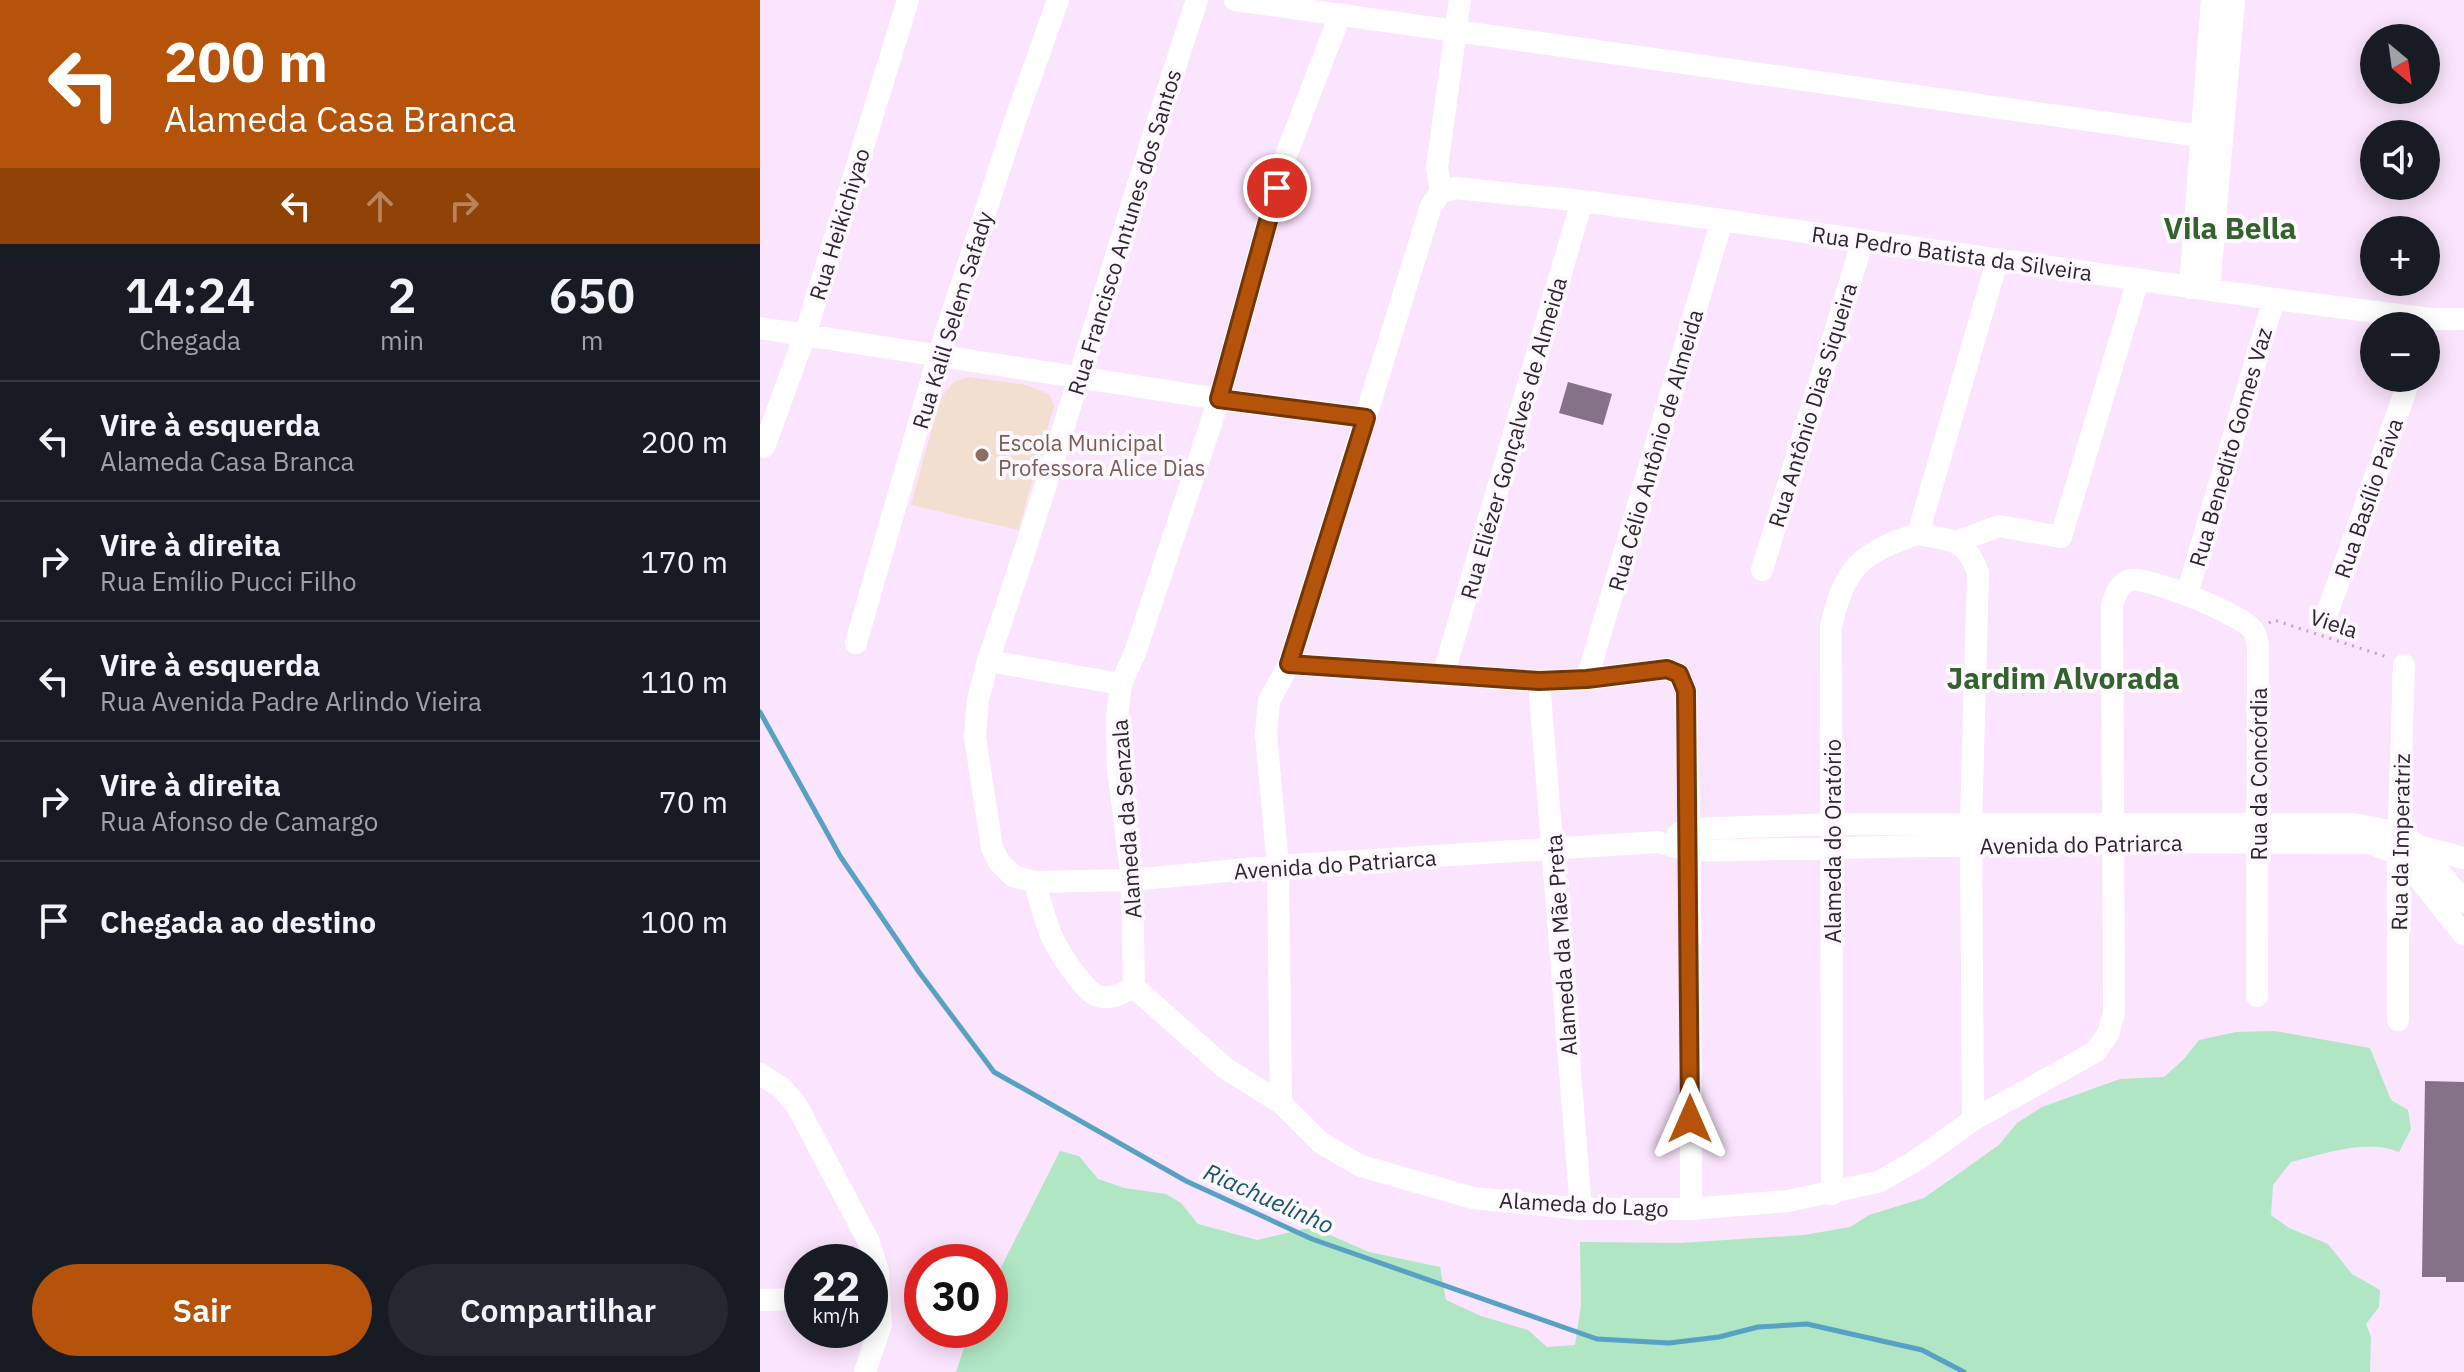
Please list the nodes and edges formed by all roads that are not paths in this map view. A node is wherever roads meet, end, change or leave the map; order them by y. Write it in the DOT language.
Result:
graph roads {
  1 [pos="908,0"];
  2 [pos="1058,0"];
  3 [pos="1197,0"];
  4 [pos="1235,0"];
  5 [pos="1460,0"];
  6 [pos="2218,1"];
  7 [pos="1340,15"];
  8 [pos="1456,32"];
  9 [pos="2212,138"];
  10 [pos="1441,192"];
  11 [pos="1582,201"];
  12 [pos="1722,220"];
  13 [pos="1863,240"];
  14 [pos="1997,261"];
  15 [pos="2138,280"];
  16 [pos="2199,289"];
  17 [pos="2274,299"];
  18 [pos="2360,314"];
  19 [pos="2464,319"];
  20 [pos="2440,324"];
  21 [pos="760,328"];
  22 [pos="805,335"];
  23 [pos="939,354"];
  24 [pos="1080,376"];
  25 [pos="2405,392"];
  26 [pos="1219,399"];
  27 [pos="1366,418"];
  28 [pos="764,447"];
  29 [pos="1918,534"];
  30 [pos="1956,542"];
  31 [pos="1762,570"];
  32 [pos="2187,594"];
  33 [pos="2326,617"];
  34 [pos="856,643"];
  35 [pos="988,661"];
  36 [pos="1289,664"];
  37 [pos="2404,665"];
  38 [pos="1443,676"];
  39 [pos="1587,679"];
  40 [pos="1539,681"];
  41 [pos="1121,684"];
  42 [pos="2114,833"];
  43 [pos="2258,833"];
  44 [pos="1971,834"];
  45 [pos="1832,835"];
  46 [pos="1690,840"];
  47 [pos="1554,848"];
  48 [pos="2405,848"];
  49 [pos="2464,858"];
  50 [pos="1278,866"];
  51 [pos="1013,876"];
  52 [pos="1132,880"];
  53 [pos="1035,882"];
  54 [pos="2464,902"];
  55 [pos="2464,935"];
  56 [pos="1134,987"];
  57 [pos="2257,996"];
  58 [pos="2398,1020"];
  59 [pos="760,1074"];
  60 [pos="1281,1103"];
  61 [pos="1973,1120"];
  62 [pos="1832,1194"];
  63 [pos="1581,1209"];
  64 [pos="1691,1209"];
  65 [pos="869,1244"];
  66 [pos="784,1299"];
  67 [pos="760,1300"];
  68 [pos="873,1348"];
  69 [pos="865,1372"];
  1 -- 22 [label="street, Rua Heikichiyao"];
  2 -- 23 [label="street, Rua Kalil Selem Safady"];
  3 -- 24 [label="street, Rua Francisco Antunes dos Santos"];
  4 -- 7 [label="street"];
  5 -- 8 [label="street"];
  6 -- 9 [label="street"];
  7 -- 8 [label="street"];
  7 -- 26 [label="street, Alameda da Senzala"];
  8 -- 9 [label="street"];
  8 -- 10 [label="street"];
  9 -- 16 [label="street"];
  10 -- 11 [label="street, Rua Pedro Batista da Silveira"];
  10 -- 27 [label="street"];
  11 -- 12 [label="street, Rua Pedro Batista da Silveira"];
  11 -- 38 [label="street, Rua Eliézer Gonçalves de Almeida"];
  12 -- 13 [label="street, Rua Pedro Batista da Silveira"];
  12 -- 39 [label="street, Rua Célio Antônio de Almeida"];
  13 -- 14 [label="street, Rua Pedro Batista da Silveira"];
  13 -- 31 [label="street, Rua Antônio Dias Siqueira"];
  14 -- 15 [label="street, Rua Pedro Batista da Silveira"];
  14 -- 29 [label="street"];
  15 -- 16 [label="street, Rua Pedro Batista da Silveira"];
  15 -- 30 [label="street"];
  16 -- 17 [label="street, Rua Pedro Batista da Silveira"];
  17 -- 18 [label="street, Rua Pedro Batista da Silveira"];
  17 -- 32 [label="street, Rua Benedito Gomes Vaz"];
  19 -- 20 [label="street, Rua Pedro Batista da Silveira"];
  21 -- 22 [label="street"];
  22 -- 23 [label="street"];
  22 -- 28 [label="street, Rua Heikichiyao"];
  23 -- 24 [label="street"];
  23 -- 34 [label="street, Rua Kalil Selem Safady"];
  24 -- 26 [label="street"];
  24 -- 35 [label="street, Rua Francisco Antunes dos Santos"];
  25 -- 33 [label="street, Rua Basílio Paiva"];
  26 -- 27 [label="street"];
  26 -- 41 [label="street, Alameda da Senzala"];
  27 -- 36 [label="street"];
  29 -- 30 [label="street"];
  29 -- 45 [label="street, Alameda do Oratório"];
  30 -- 44 [label="street"];
  32 -- 42 [label="street"];
  32 -- 43 [label="street, Rua da Concórdia"];
  35 -- 41 [label="street"];
  35 -- 51 [label="street, Rua Francisco Antunes dos Santos"];
  36 -- 38 [label="street"];
  36 -- 50 [label="street"];
  37 -- 48 [label="street, Rua da Imperatriz"];
  38 -- 40 [label="street"];
  39 -- 40 [label="street"];
  39 -- 46 [label="street"];
  40 -- 47 [label="street, Alameda da Mãe Preta"];
  41 -- 52 [label="street, Alameda da Senzala"];
  42 -- 43 [label="street, Avenida do Patriarca"];
  42 -- 44 [label="street, Avenida do Patriarca"];
  42 -- 61 [label="street, Alameda do Lago"];
  43 -- 48 [label="street, Avenida do Patriarca"];
  43 -- 57 [label="street, Rua da Concórdia"];
  44 -- 45 [label="street, Avenida do Patriarca"];
  44 -- 61 [label="street"];
  45 -- 46 [label="street, Avenida do Patriarca"];
  45 -- 62 [label="street, Alameda do Oratório"];
  46 -- 47 [label="street, Avenida do Patriarca"];
  46 -- 64 [label="street"];
  47 -- 50 [label="street, Avenida do Patriarca"];
  47 -- 63 [label="street, Alameda da Mãe Preta"];
  48 -- 49 [label="street, Avenida do Patriarca"];
  48 -- 54 [label="street"];
  48 -- 55 [label="street"];
  48 -- 58 [label="street, Rua da Imperatriz"];
  50 -- 52 [label="street, Avenida do Patriarca"];
  50 -- 60 [label="street"];
  51 -- 53 [label="street, Avenida do Patriarca"];
  52 -- 53 [label="street, Avenida do Patriarca"];
  52 -- 56 [label="street, Alameda da Senzala"];
  53 -- 56 [label="street"];
  56 -- 60 [label="street, Alameda do Lago"];
  59 -- 65 [label="street"];
  60 -- 63 [label="street, Alameda do Lago"];
  61 -- 62 [label="street, Alameda do Lago"];
  62 -- 64 [label="street, Alameda do Lago"];
  63 -- 64 [label="street, Alameda do Lago"];
  66 -- 67 [label="street"];
  68 -- 69 [label="street"];
}
